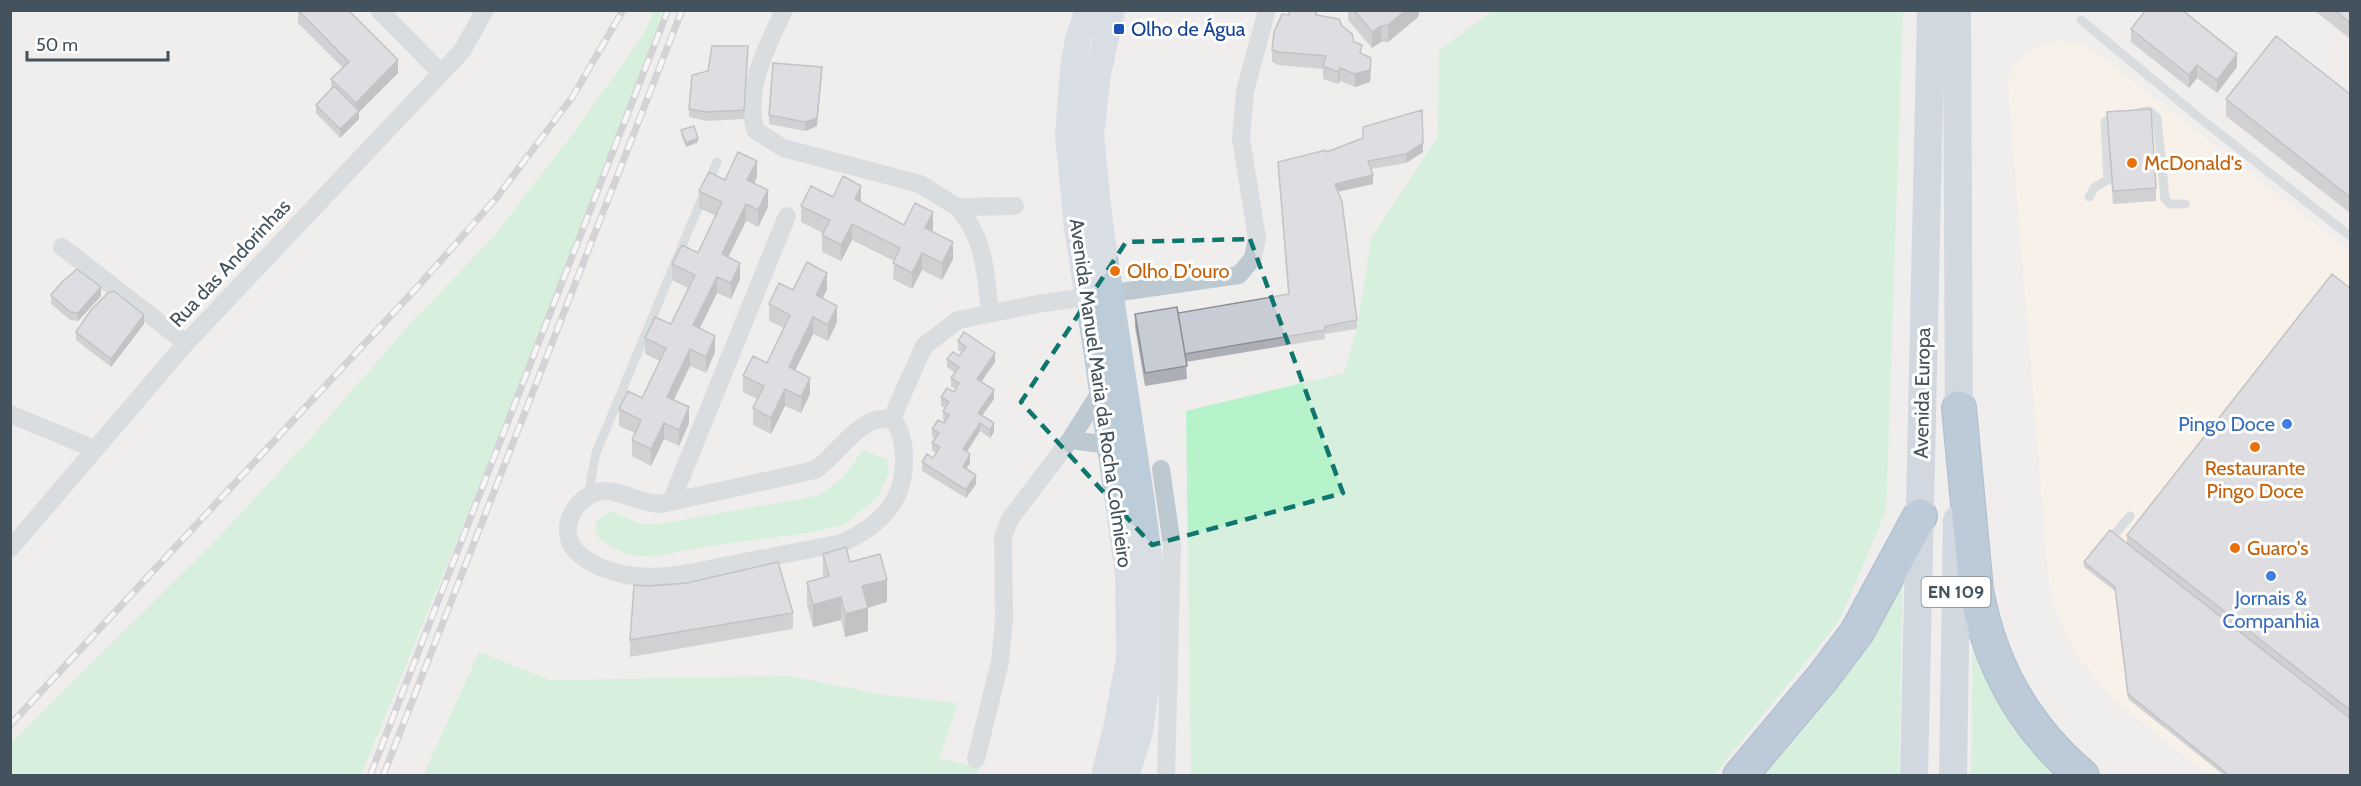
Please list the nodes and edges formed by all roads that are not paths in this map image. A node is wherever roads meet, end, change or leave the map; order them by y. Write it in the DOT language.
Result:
graph roads {
  1 [pos="379,10"];
  2 [pos="485,10"];
  3 [pos="784,10"];
  4 [pos="1088,10"];
  5 [pos="1112,10"];
  6 [pos="1267,10"];
  7 [pos="1931,10"];
  8 [pos="1957,10"];
  9 [pos="2080,20"];
  10 [pos="440,72"];
  11 [pos="717,162"];
  12 [pos="2089,197"];
  13 [pos="2185,204"];
  14 [pos="1015,206"];
  15 [pos="957,207"];
  16 [pos="787,216"];
  17 [pos="2350,236"];
  18 [pos="62,247"];
  19 [pos="1109,294"];
  20 [pos="990,313"];
  21 [pos="186,343"];
  22 [pos="1101,391"];
  23 [pos="1959,408"];
  24 [pos="10,414"];
  25 [pos="892,418"];
  26 [pos="1070,440"];
  27 [pos="1110,445"];
  28 [pos="94,449"];
  29 [pos="1161,469"];
  30 [pos="588,495"];
  31 [pos="671,502"];
  32 [pos="1920,516"];
  33 [pos="2130,516"];
  34 [pos="10,549"];
  35 [pos="2100,551"];
  36 [pos="976,759"];
  37 [pos="1104,776"];
  38 [pos="1126,776"];
  39 [pos="1166,776"];
  40 [pos="1740,776"];
  41 [pos="1914,776"];
  42 [pos="1953,776"];
  43 [pos="2082,776"];
  1 -- 10 [label="street"];
  2 -- 10 [label="street, Rua das Andorinhas"];
  3 -- 15 [label="street"];
  4 -- 19 [label="main road, Avenida Manuel Maria da Rocha Colmieiro"];
  5 -- 19 [label="main road, Avenida Manuel Maria da Rocha Colmieiro"];
  6 -- 19 [label="street"];
  7 -- 32 [label="main road, Avenida Europa / EN 109"];
  8 -- 23 [label="main road, Avenida Europa / EN 109"];
  9 -- 17 [label="lane"];
  10 -- 21 [label="street, Rua das Andorinhas"];
  11 -- 30 [label="lane"];
  12 -- 13 [label="lane"];
  14 -- 15 [label="street"];
  15 -- 20 [label="street"];
  16 -- 31 [label="street"];
  18 -- 21 [label="street"];
  19 -- 20 [label="street"];
  19 -- 22 [label="main road, Avenida Manuel Maria da Rocha Colmieiro"];
  19 -- 38 [label="main road, Avenida Manuel Maria da Rocha Colmieiro"];
  20 -- 25 [label="street"];
  21 -- 28 [label="street, Rua das Andorinhas"];
  22 -- 26 [label="street"];
  22 -- 27 [label="main road, Avenida Manuel Maria da Rocha Colmieiro"];
  23 -- 42 [label="main road, Avenida Europa / EN 109"];
  23 -- 43 [label="highway"];
  24 -- 28 [label="street"];
  25 -- 30 [label="street"];
  25 -- 31 [label="street"];
  26 -- 27 [label="street"];
  26 -- 36 [label="street"];
  27 -- 37 [label="main road, Avenida Manuel Maria da Rocha Colmieiro"];
  28 -- 34 [label="street, Rua das Andorinhas"];
  29 -- 39 [label="street"];
  30 -- 31 [label="street"];
  32 -- 40 [label="highway"];
  32 -- 41 [label="main road, Avenida Europa / EN 109"];
  33 -- 35 [label="lane"];
}
